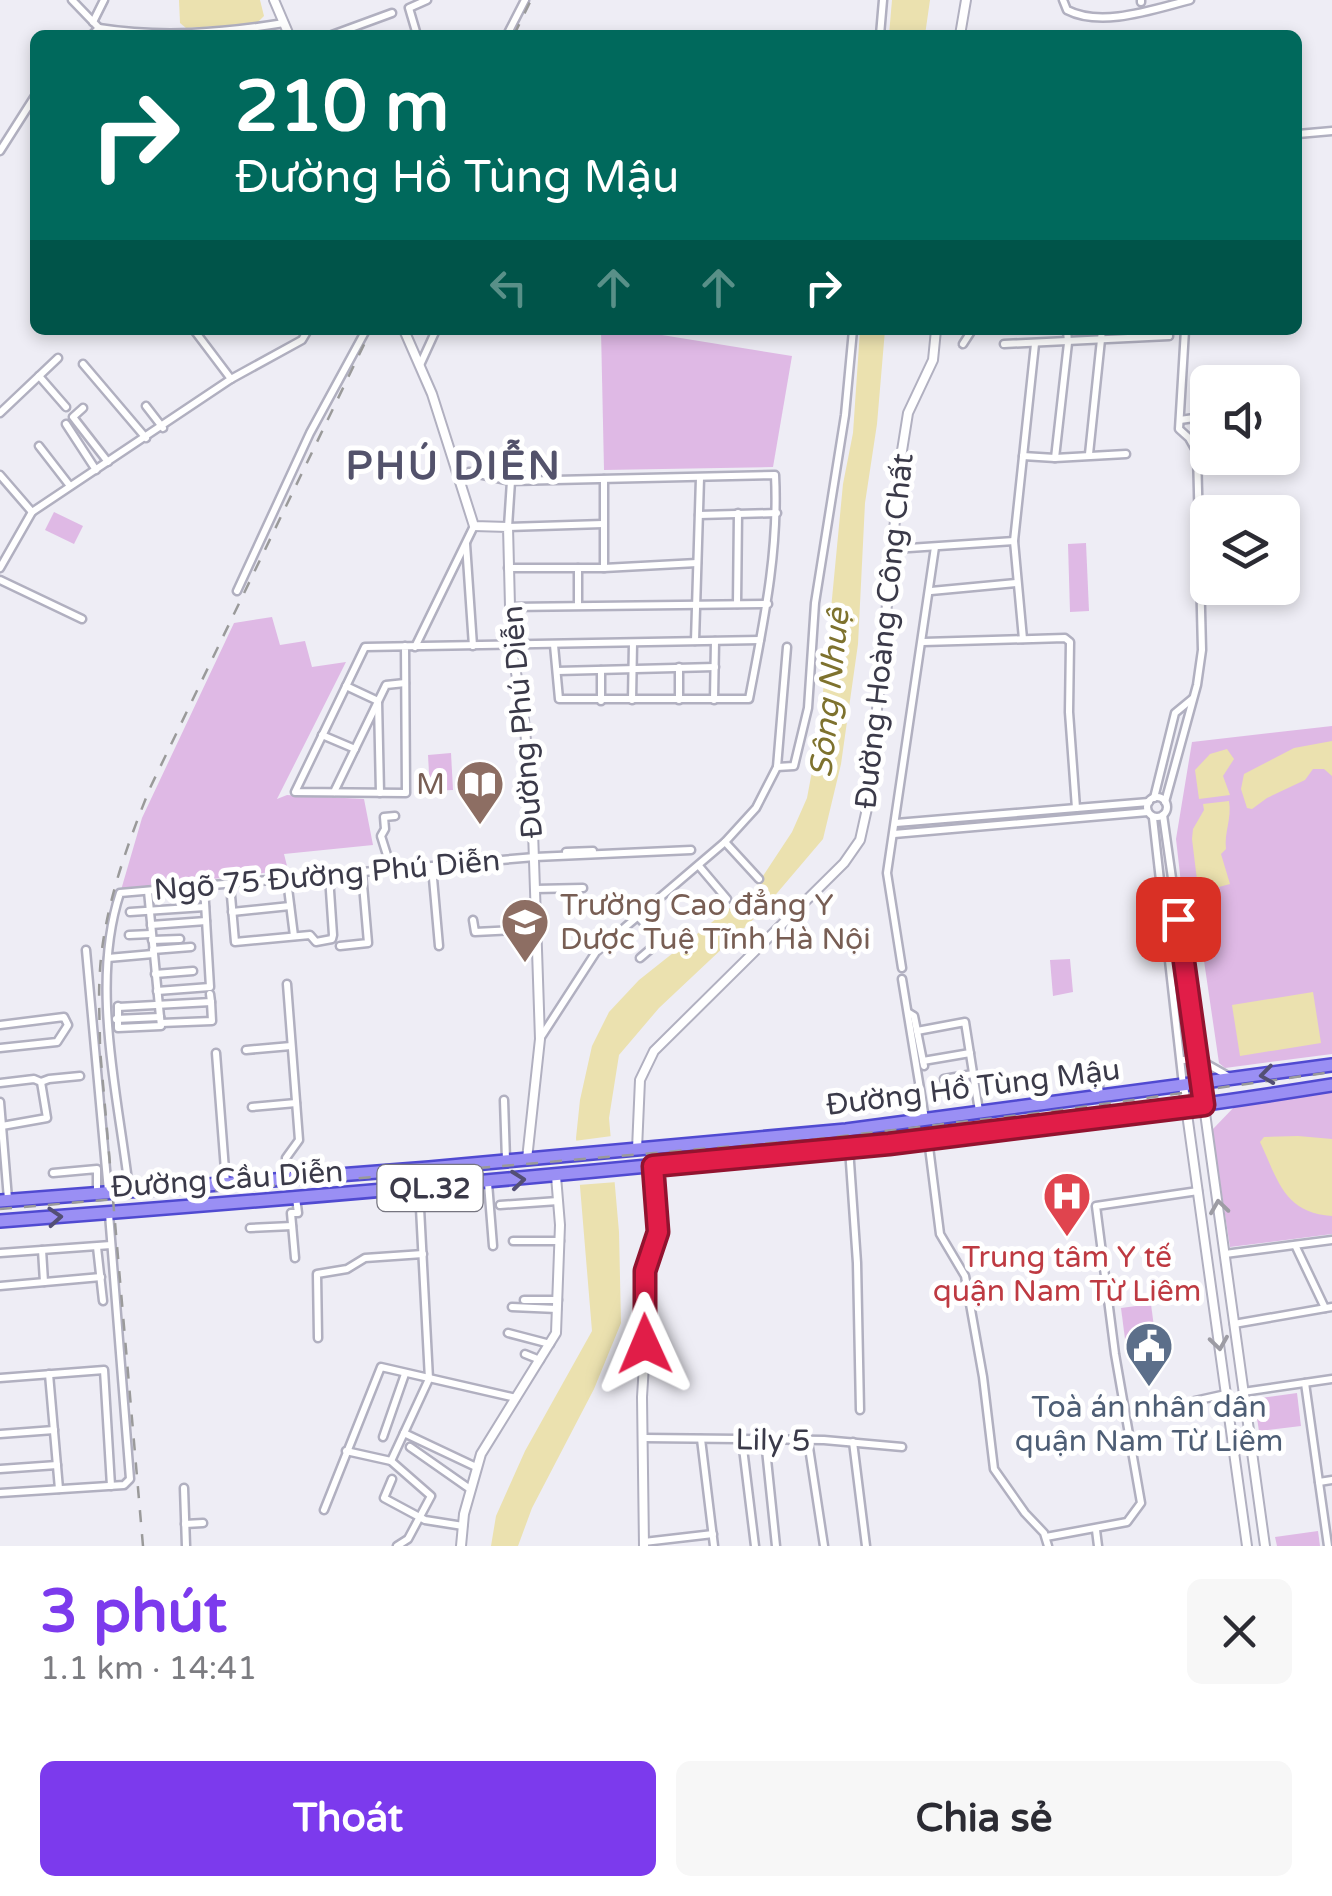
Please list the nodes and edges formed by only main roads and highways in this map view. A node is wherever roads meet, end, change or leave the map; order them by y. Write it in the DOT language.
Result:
graph roads {
  1 [pos="1332,1065"];
  2 [pos="1332,1085"];
  3 [pos="981,1113"];
  4 [pos="925,1120"];
  5 [pos="818,1132"];
  6 [pos="985,1132"];
  7 [pos="928,1140"];
  8 [pos="820,1151"];
  9 [pos="575,1155"];
  10 [pos="578,1174"];
  11 [pos="284,1178"];
  12 [pos="173,1187"];
  13 [pos="113,1192"];
  14 [pos="4,1200"];
  15 [pos="282,1200"];
  16 [pos="174,1208"];
  17 [pos="115,1212"];
  18 [pos="0,1221"];
  1 -- 3 [label="highway, Đường Hồ Tùng Mậu / QL.32, one-way"];
  2 -- 6 [label="highway, Đường Hồ Tùng Mậu / QL.32"];
  3 -- 4 [label="highway, Đường Hồ Tùng Mậu / QL.32"];
  3 -- 6 [label="highway"];
  4 -- 5 [label="highway, Đường Hồ Tùng Mậu / QL.32"];
  4 -- 7 [label="highway"];
  5 -- 8 [label="highway"];
  5 -- 9 [label="highway, Đường Hồ Tùng Mậu / QL.32"];
  6 -- 7 [label="highway, Đường Hồ Tùng Mậu / QL.32"];
  7 -- 8 [label="highway, Đường Hồ Tùng Mậu / QL.32"];
  8 -- 10 [label="highway, Đường Hồ Tùng Mậu / QL.32"];
  9 -- 11 [label="highway, Đường Cầu Diễn / QL.32"];
  15 -- 10 [label="highway, Đường Cầu Diễn / QL.32, one-way"];
  11 -- 12 [label="highway, Đường Cầu Diễn / QL.32"];
  11 -- 15 [label="highway"];
  12 -- 13 [label="highway, Đường Cầu Diễn / QL.32"];
  12 -- 16 [label="highway"];
  13 -- 14 [label="highway, Đường Cầu Diễn / QL.32"];
  13 -- 17 [label="highway"];
  15 -- 16 [label="highway, Đường Cầu Diễn / QL.32"];
  16 -- 17 [label="highway, Đường Cầu Diễn / QL.32"];
  18 -- 17 [label="highway, Đường Cầu Diễn / QL.32, one-way"];
}
